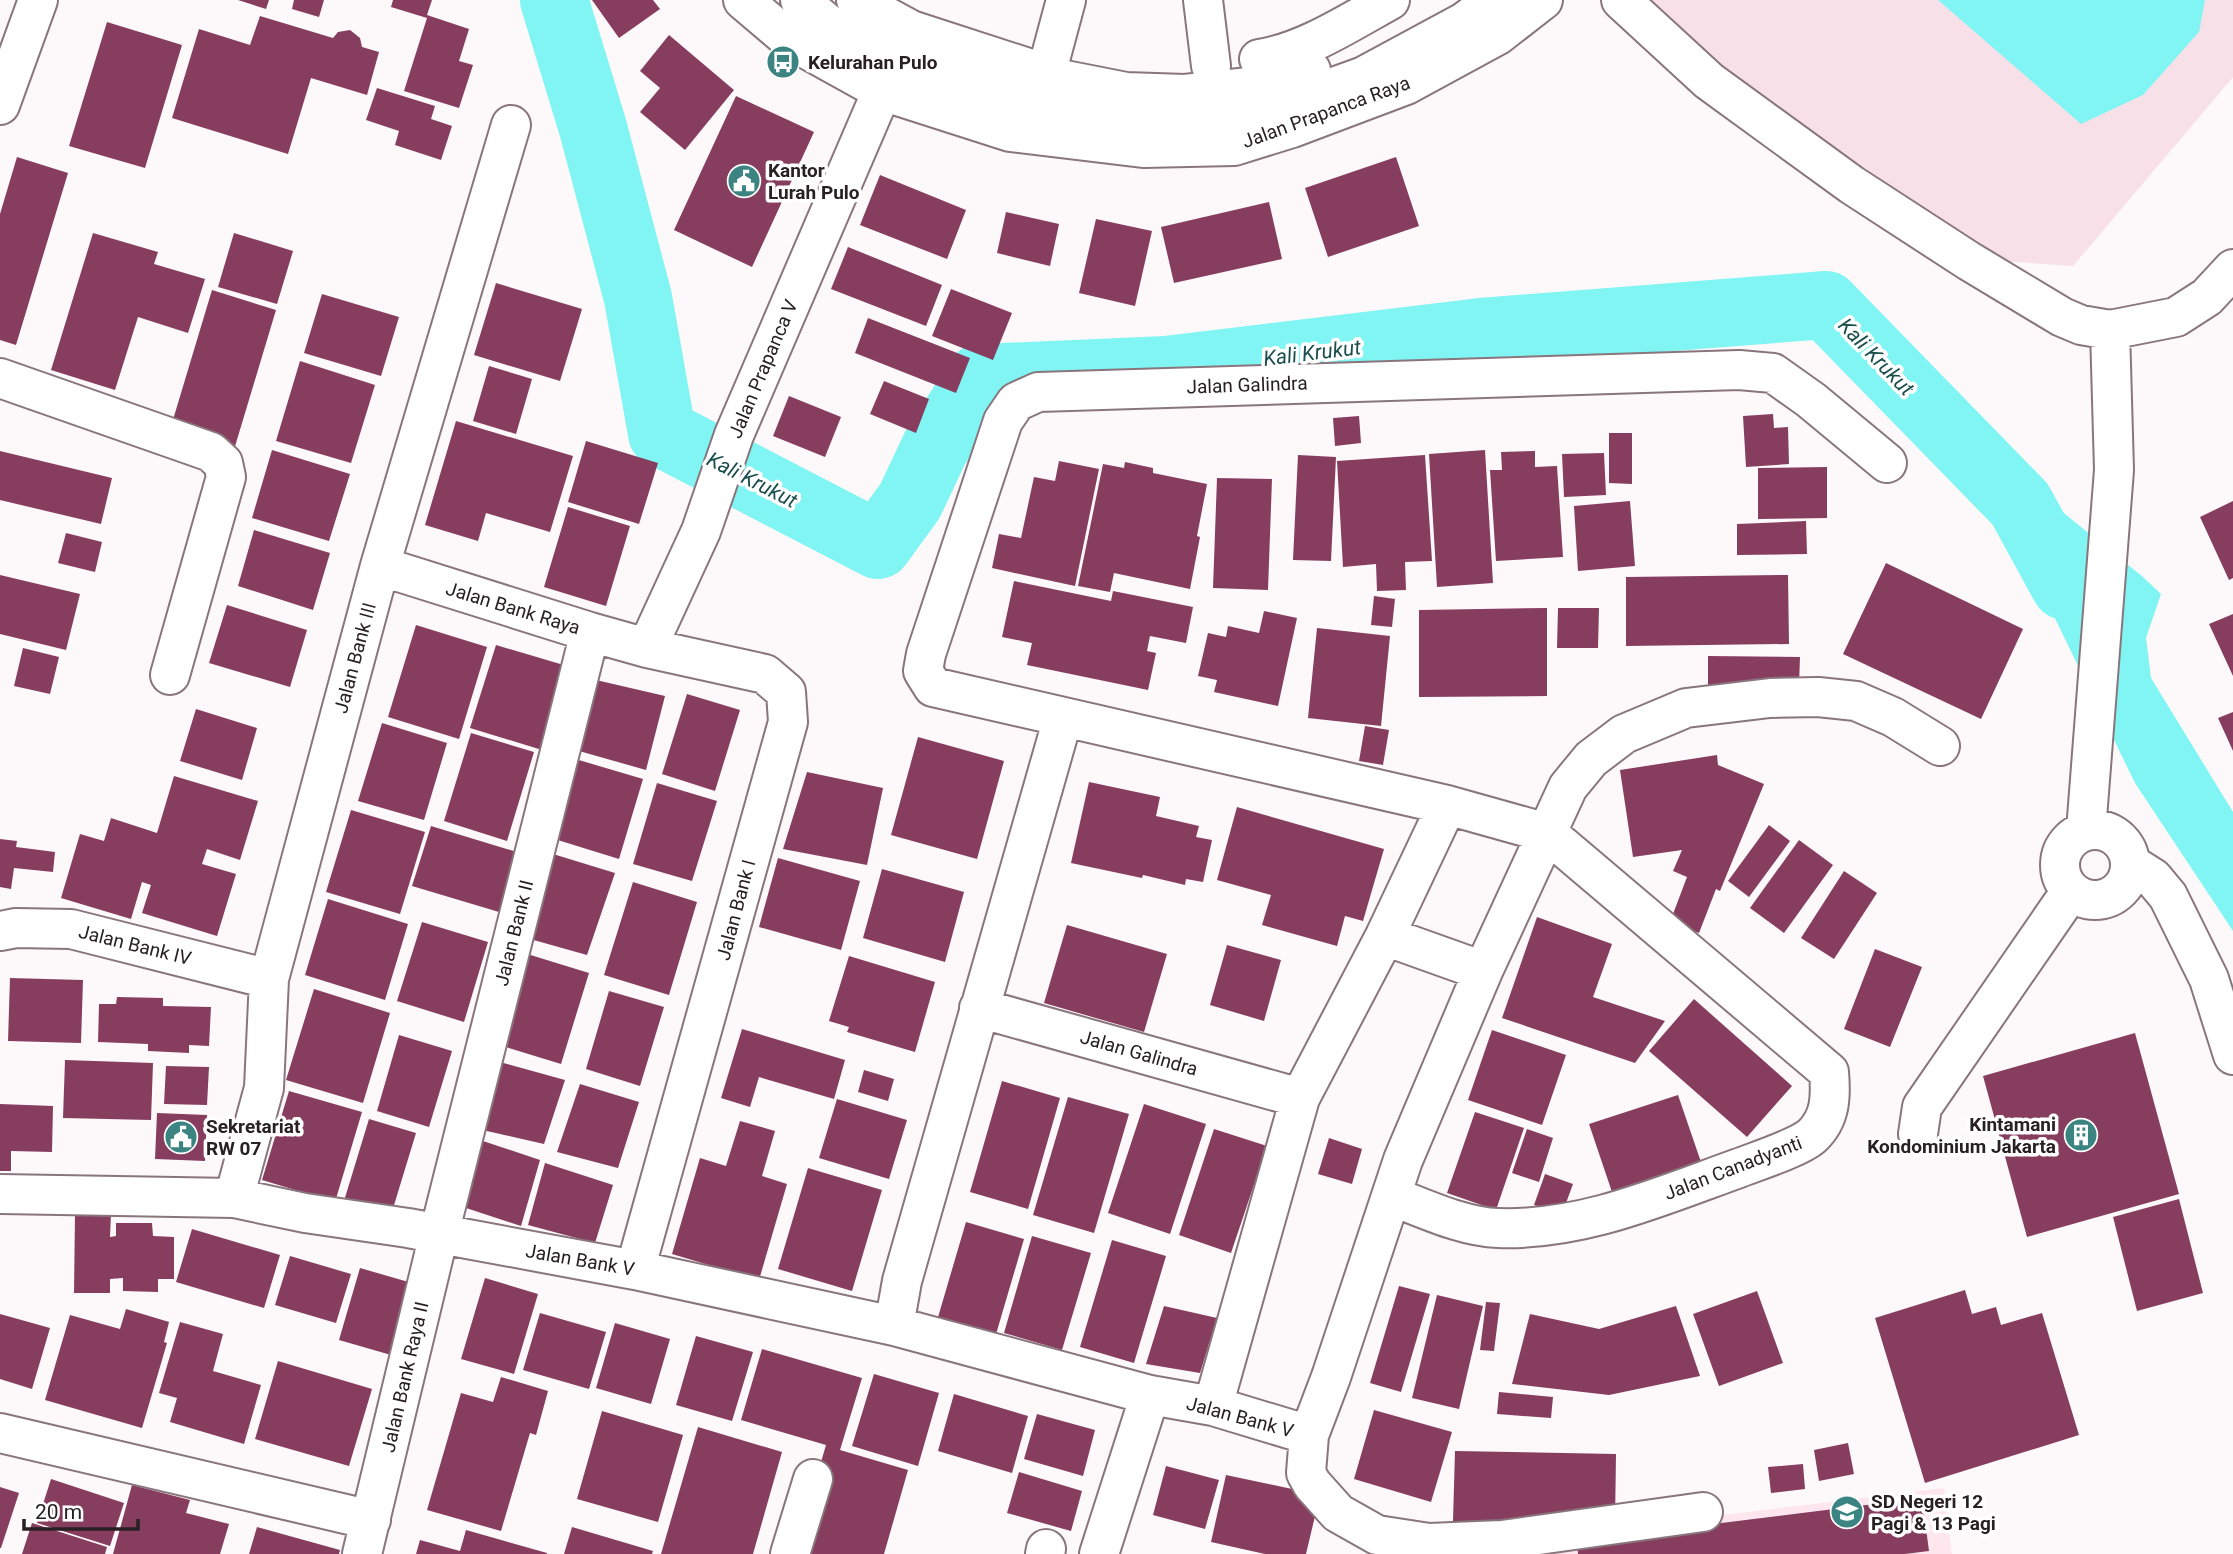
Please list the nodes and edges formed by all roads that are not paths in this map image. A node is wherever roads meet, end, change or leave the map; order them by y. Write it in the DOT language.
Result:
graph roads {
  1 [pos="37,0"];
  2 [pos="743,0"];
  3 [pos="800,0"];
  4 [pos="856,0"];
  5 [pos="894,0"];
  6 [pos="1066,0"];
  7 [pos="1203,0"];
  8 [pos="1390,0"];
  9 [pos="1445,0"];
  10 [pos="1494,0"];
  11 [pos="1543,0"];
  12 [pos="1621,0"];
  13 [pos="1051,56"];
  14 [pos="1211,66"];
  15 [pos="882,91"];
  16 [pos="0,105"];
  17 [pos="510,124"];
  18 [pos="2233,269"];
  19 [pos="2110,330"];
  20 [pos="0,378"];
  21 [pos="1887,463"];
  22 [pos="380,566"];
  23 [pos="590,632"];
  24 [pos="647,648"];
  25 [pos="170,675"];
  26 [pos="1063,719"];
  27 [pos="1940,746"];
  28 [pos="1447,805"];
  29 [pos="2087,812"];
  30 [pos="1547,833"];
  31 [pos="2131,863"];
  32 [pos="2071,891"];
  33 [pos="0,931"];
  34 [pos="1385,936"];
  35 [pos="1483,971"];
  36 [pos="269,979"];
  37 [pos="979,1008"];
  38 [pos="2233,1055"];
  39 [pos="1300,1097"];
  40 [pos="1918,1135"];
  41 [pos="0,1194"];
  42 [pos="1391,1196"];
  43 [pos="233,1198"];
  44 [pos="439,1234"];
  45 [pos="635,1270"];
  46 [pos="894,1326"];
  47 [pos="1161,1397"];
  48 [pos="1213,1406"];
  49 [pos="0,1433"];
  50 [pos="1309,1435"];
  51 [pos="813,1479"];
  52 [pos="1703,1512"];
  53 [pos="366,1537"];
  54 [pos="790,1554"];
  55 [pos="1099,1554"];
  1 -- 16 [label="street"];
  2 -- 15 [label="street, Jalan Prapanca Raya"];
  3 -- 10 [label="street"];
  4 -- 9 [label="street"];
  5 -- 13 [label="street"];
  6 -- 13 [label="street"];
  7 -- 14 [label="street"];
  8 -- 14 [label="street"];
  11 -- 15 [label="street, Jalan Prapanca Raya"];
  12 -- 19 [label="street"];
  13 -- 14 [label="street"];
  15 -- 24 [label="street, Jalan Prapanca V"];
  17 -- 22 [label="street, Jalan Bank III"];
  18 -- 19 [label="street"];
  19 -- 29 [label="street"];
  20 -- 25 [label="street"];
  21 -- 26 [label="street, Jalan Galindra"];
  22 -- 23 [label="street, Jalan Bank Raya"];
  22 -- 36 [label="street, Jalan Bank III"];
  23 -- 24 [label="street, Jalan Bank Raya"];
  23 -- 44 [label="street, Jalan Bank II"];
  24 -- 45 [label="street, Jalan Bank I"];
  26 -- 28 [label="street, Jalan Galindra"];
  26 -- 37 [label="street"];
  27 -- 30 [label="street"];
  28 -- 30 [label="street, Jalan Canadyanti"];
  28 -- 34 [label="street"];
  29 -- 31 [label="street"];
  29 -- 32 [label="street"];
  30 -- 35 [label="street"];
  30 -- 42 [label="street, Jalan Canadyanti"];
  31 -- 32 [label="street"];
  31 -- 38 [label="street"];
  32 -- 40 [label="street"];
  33 -- 36 [label="street, Jalan Bank IV"];
  34 -- 35 [label="street"];
  34 -- 39 [label="street"];
  35 -- 42 [label="street"];
  36 -- 43 [label="street, Jalan Bank III"];
  37 -- 39 [label="street, Jalan Galindra"];
  37 -- 46 [label="street"];
  39 -- 48 [label="street"];
  41 -- 43 [label="street, Jalan Bank V"];
  42 -- 50 [label="street"];
  43 -- 44 [label="street, Jalan Bank V"];
  44 -- 45 [label="street, Jalan Bank V"];
  44 -- 53 [label="street, Jalan Bank Raya II"];
  45 -- 46 [label="street, Jalan Bank V"];
  46 -- 47 [label="street, Jalan Bank V"];
  47 -- 48 [label="street, Jalan Bank V"];
  47 -- 55 [label="street"];
  48 -- 50 [label="street, Jalan Bank V"];
  49 -- 53 [label="street, Jalan Bank Raya II"];
  50 -- 52 [label="street"];
  51 -- 54 [label="street"];
}
